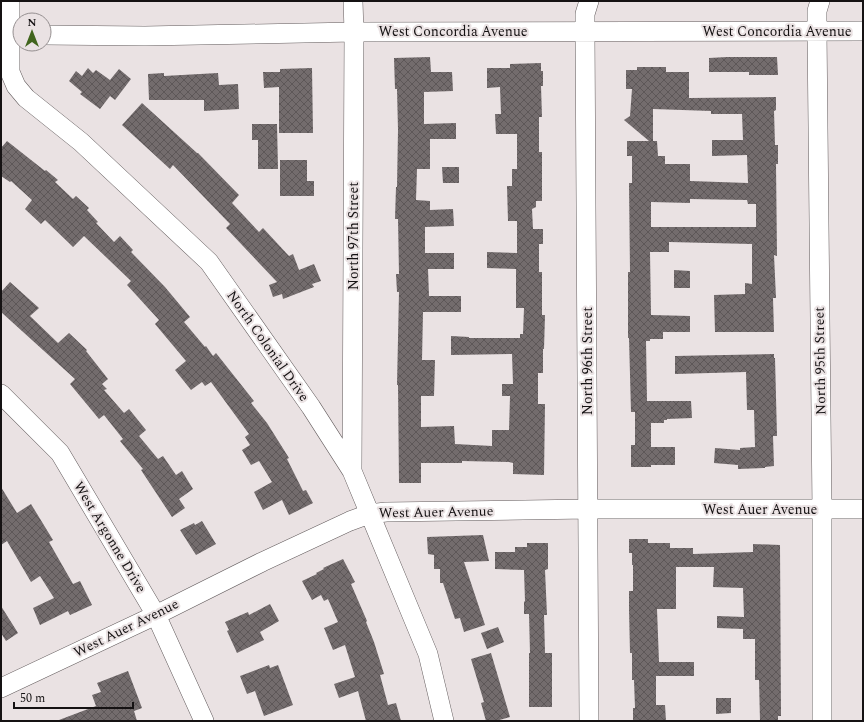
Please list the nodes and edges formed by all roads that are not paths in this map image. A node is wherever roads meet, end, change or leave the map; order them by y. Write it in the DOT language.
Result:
graph roads {
  1 [pos="10,1"];
  2 [pos="353,1"];
  3 [pos="589,1"];
  4 [pos="820,1"];
  5 [pos="863,30"];
  6 [pos="585,31"];
  7 [pos="816,31"];
  8 [pos="354,32"];
  9 [pos="10,34"];
  10 [pos="52,35"];
  11 [pos="1,394"];
  12 [pos="352,471"];
  13 [pos="588,509"];
  14 [pos="822,509"];
  15 [pos="863,509"];
  16 [pos="369,514"];
  17 [pos="156,615"];
  18 [pos="1,688"];
  19 [pos="204,720"];
  20 [pos="444,721"];
  21 [pos="589,721"];
  22 [pos="822,721"];
  1 -- 9 [label="street, North Colonial Drive"];
  2 -- 8 [label="street, North 97th Street"];
  3 -- 6 [label="street, North 96th Street"];
  4 -- 7 [label="street, North 95th Street"];
  5 -- 7 [label="street, West Concordia Avenue"];
  6 -- 7 [label="street, West Concordia Avenue"];
  6 -- 8 [label="street, West Concordia Avenue"];
  6 -- 13 [label="street, North 96th Street"];
  7 -- 14 [label="street, North 95th Street"];
  8 -- 10 [label="street, West Concordia Avenue"];
  8 -- 12 [label="street, North 97th Street"];
  9 -- 12 [label="street, North Colonial Drive"];
  11 -- 17 [label="street, West Argonne Drive"];
  12 -- 16 [label="street, North Colonial Drive"];
  13 -- 14 [label="street, West Auer Avenue"];
  13 -- 16 [label="street, West Auer Avenue"];
  13 -- 21 [label="street, North 96th Street"];
  14 -- 15 [label="street, West Auer Avenue"];
  14 -- 22 [label="street, North 95th Street"];
  16 -- 17 [label="street, West Auer Avenue"];
  16 -- 20 [label="street, North Colonial Drive"];
  17 -- 18 [label="street, West Auer Avenue"];
  17 -- 19 [label="street, West Argonne Drive"];
}
